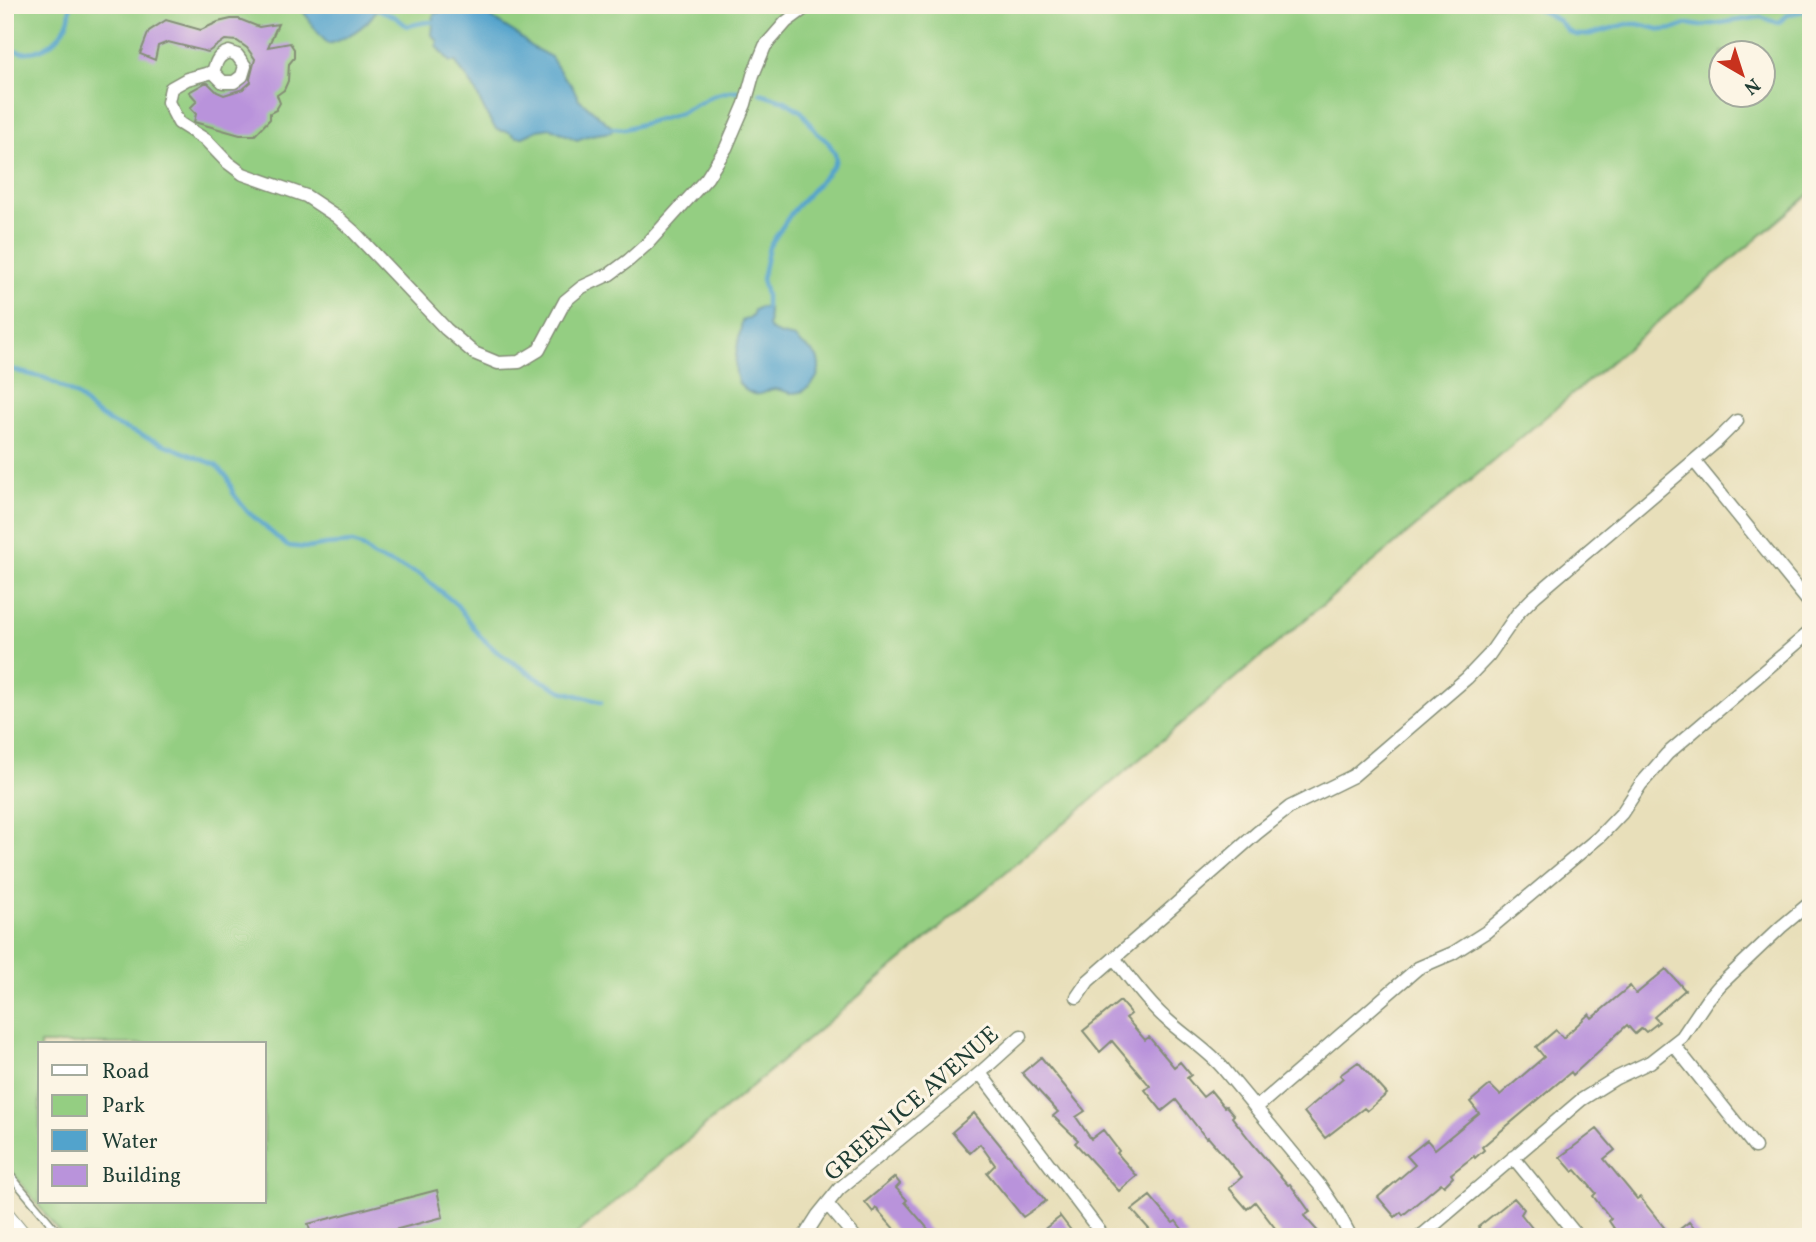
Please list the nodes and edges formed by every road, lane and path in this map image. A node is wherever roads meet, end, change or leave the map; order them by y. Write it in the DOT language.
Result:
graph roads {
  1 [pos="809,5"];
  2 [pos="213,72"];
  3 [pos="1737,421"];
  4 [pos="1694,461"];
  5 [pos="1811,605"];
  6 [pos="1811,631"];
  7 [pos="1811,902"];
  8 [pos="1114,958"];
  9 [pos="1077,997"];
  10 [pos="1021,1036"];
  11 [pos="1674,1045"];
  12 [pos="980,1073"];
  13 [pos="1255,1108"];
  14 [pos="1755,1147"];
  15 [pos="1513,1157"];
  16 [pos="5,1169"];
  17 [pos="827,1204"];
  18 [pos="5,1215"];
  19 [pos="23,1237"];
  20 [pos="62,1237"];
  21 [pos="803,1237"];
  22 [pos="855,1237"];
  23 [pos="1104,1237"];
  24 [pos="1351,1237"];
  25 [pos="1420,1237"];
  26 [pos="1578,1237"];
  1 -- 2 [label="street"];
  3 -- 4 [label="street"];
  4 -- 5 [label="street"];
  4 -- 8 [label="street"];
  6 -- 13 [label="street"];
  7 -- 11 [label="street"];
  8 -- 9 [label="street"];
  8 -- 13 [label="street"];
  10 -- 12 [label="street, GREEN ICE AVENUE"];
  11 -- 14 [label="street"];
  11 -- 15 [label="street"];
  12 -- 17 [label="street, GREEN ICE AVENUE"];
  12 -- 23 [label="street"];
  13 -- 24 [label="street"];
  15 -- 25 [label="street"];
  15 -- 26 [label="street"];
  16 -- 20 [label="lane"];
  17 -- 21 [label="street, GREEN ICE AVENUE"];
  17 -- 22 [label="street"];
  18 -- 19 [label="street"];
}
